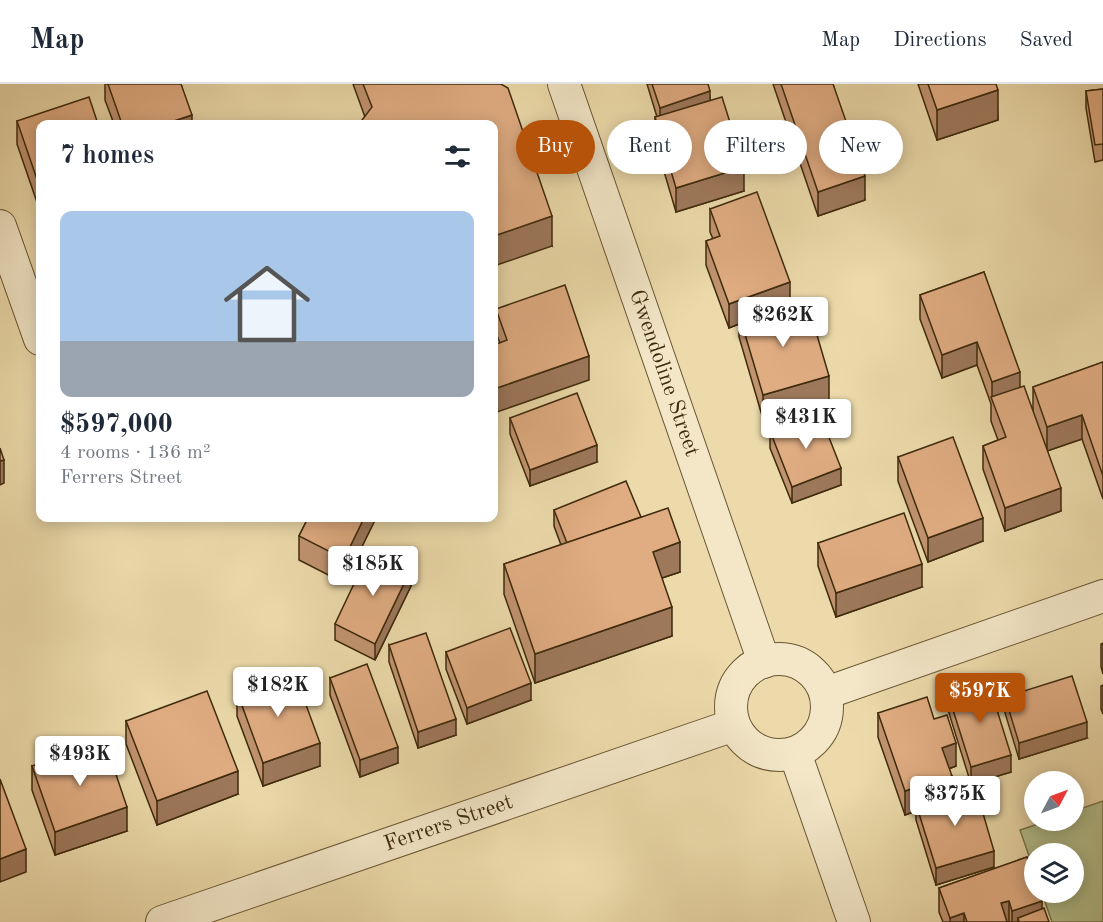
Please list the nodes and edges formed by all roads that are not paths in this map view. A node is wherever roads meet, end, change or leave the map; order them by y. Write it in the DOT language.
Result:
graph roads {
  1 [pos="564,84"];
  2 [pos="0,226"];
  3 [pos="36,328"];
  4 [pos="1103,596"];
  5 [pos="764,662"];
  6 [pos="825,693"];
  7 [pos="734,725"];
  8 [pos="795,753"];
  9 [pos="162,922"];
  10 [pos="854,922"];
  1 -- 5 [label="street, Gwendoline Street"];
  2 -- 3 [label="street"];
  4 -- 6 [label="street"];
  5 -- 6 [label="street"];
  5 -- 7 [label="street"];
  6 -- 8 [label="street"];
  7 -- 8 [label="street"];
  7 -- 9 [label="street, Ferrers Street"];
  8 -- 10 [label="street"];
}
